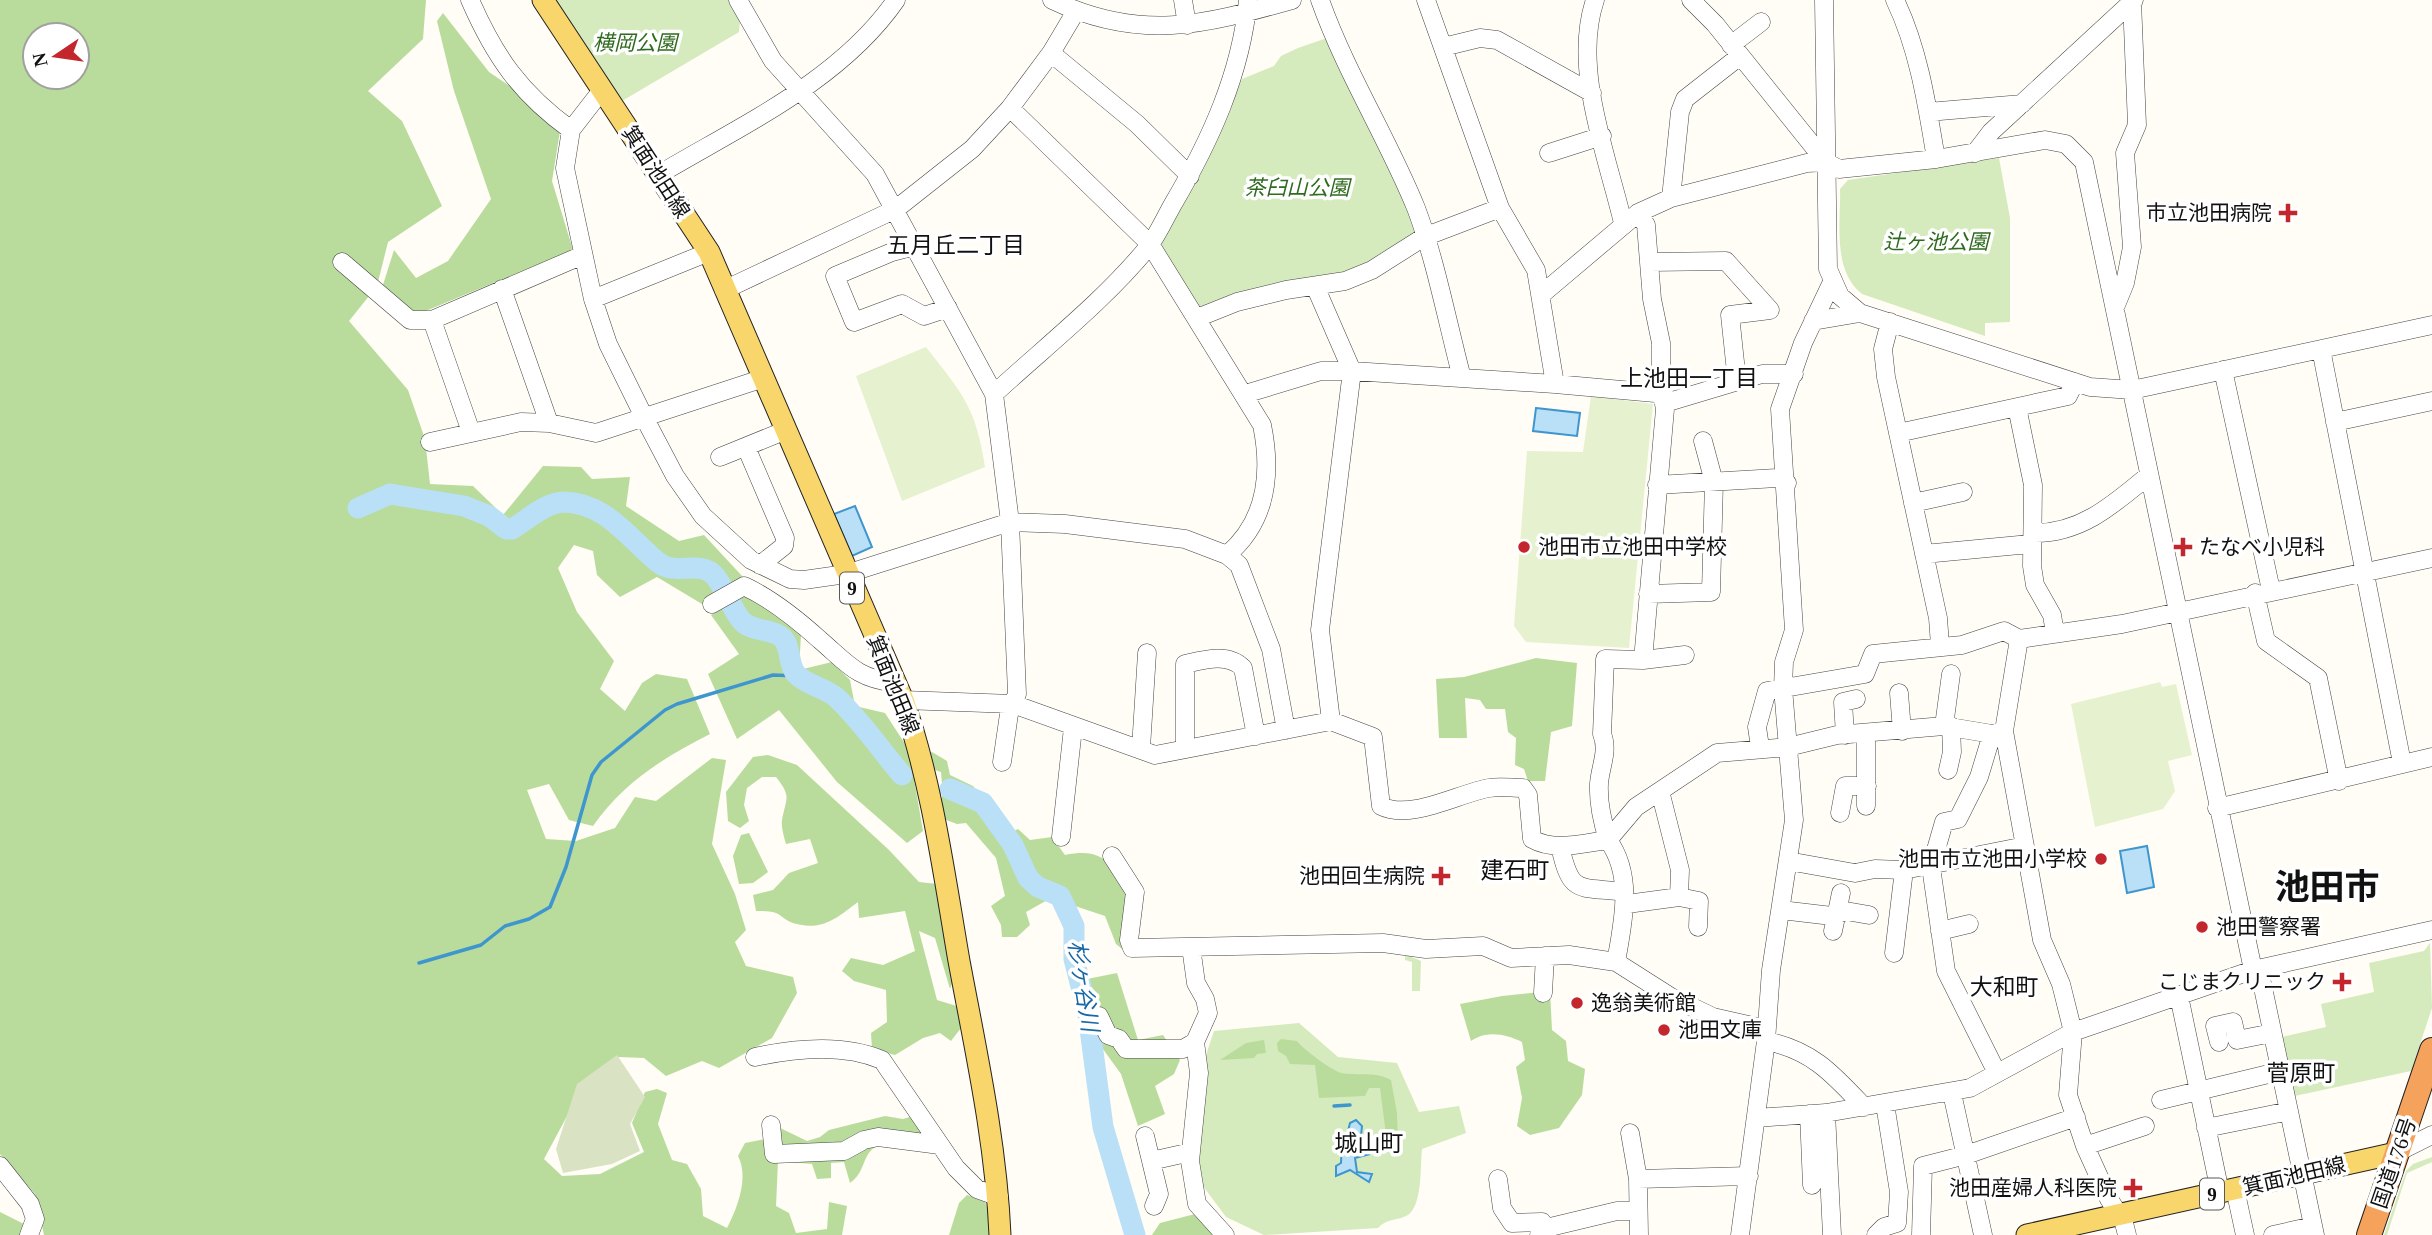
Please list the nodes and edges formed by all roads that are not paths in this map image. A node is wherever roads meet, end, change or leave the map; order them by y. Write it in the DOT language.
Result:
graph roads {
  1 [pos="470,0"];
  2 [pos="543,0"];
  3 [pos="737,0"];
  4 [pos="896,0"];
  5 [pos="1052,0"];
  6 [pos="1183,0"];
  7 [pos="1292,0"];
  8 [pos="1320,0"];
  9 [pos="1426,0"];
  10 [pos="1595,0"];
  11 [pos="1691,0"];
  12 [pos="1824,0"];
  13 [pos="1895,0"];
  14 [pos="2133,1"];
  15 [pos="1248,6"];
  16 [pos="1076,11"];
  17 [pos="1761,22"];
  18 [pos="1187,25"];
  19 [pos="1443,47"];
  20 [pos="1736,50"];
  21 [pos="1051,53"];
  22 [pos="800,89"];
  23 [pos="602,90"];
  24 [pos="1592,93"];
  25 [pos="2022,104"];
  26 [pos="1010,107"];
  27 [pos="1928,112"];
  28 [pos="570,130"];
  29 [pos="1602,136"];
  30 [pos="1549,153"];
  31 [pos="1976,153"];
  32 [pos="1936,159"];
  33 [pos="1826,162"];
  34 [pos="658,175"];
  35 [pos="1190,176"];
  36 [pos="1671,198"];
  37 [pos="1500,208"];
  38 [pos="895,209"];
  39 [pos="1630,218"];
  40 [pos="1424,237"];
  41 [pos="1150,244"];
  42 [pos="915,246"];
  43 [pos="709,252"];
  44 [pos="583,255"];
  45 [pos="342,262"];
  46 [pos="1650,262"];
  47 [pos="1832,282"];
  48 [pos="1315,286"];
  49 [pos="502,289"];
  50 [pos="724,290"];
  51 [pos="1542,294"];
  52 [pos="593,299"];
  53 [pos="2116,305"];
  54 [pos="948,308"];
  55 [pos="1860,313"];
  56 [pos="1197,318"];
  57 [pos="432,320"];
  58 [pos="1812,321"];
  59 [pos="1890,322"];
  60 [pos="2432,325"];
  61 [pos="2321,348"];
  62 [pos="2223,370"];
  63 [pos="1352,371"];
  64 [pos="1794,374"];
  65 [pos="1462,378"];
  66 [pos="761,379"];
  67 [pos="1737,381"];
  68 [pos="2075,382"];
  69 [pos="1555,384"];
  70 [pos="2132,390"];
  71 [pos="994,394"];
  72 [pos="1245,394"];
  73 [pos="1663,399"];
  74 [pos="2432,401"];
  75 [pos="2017,407"];
  76 [pos="645,419"];
  77 [pos="549,422"];
  78 [pos="2335,422"];
  79 [pos="784,431"];
  80 [pos="471,432"];
  81 [pos="1898,433"];
  82 [pos="430,442"];
  83 [pos="1703,442"];
  84 [pos="746,447"];
  85 [pos="720,457"];
  86 [pos="2149,475"];
  87 [pos="1714,482"];
  88 [pos="1787,482"];
  89 [pos="1657,485"];
  90 [pos="1963,492"];
  91 [pos="1913,503"];
  92 [pos="1010,522"];
  93 [pos="2032,538"];
  94 [pos="1924,554"];
  95 [pos="1227,555"];
  96 [pos="2432,558"];
  97 [pos="2364,571"];
  98 [pos="846,574"];
  99 [pos="752,581"];
  100 [pos="2263,591"];
  101 [pos="1648,594"];
  102 [pos="712,604"];
  103 [pos="2175,610"];
  104 [pos="2055,633"];
  105 [pos="2019,639"];
  106 [pos="1940,645"];
  107 [pos="1147,653"];
  108 [pos="1685,655"];
  109 [pos="1643,660"];
  110 [pos="1951,674"];
  111 [pos="1783,688"];
  112 [pos="899,691"];
  113 [pos="1899,693"];
  114 [pos="1856,699"];
  115 [pos="1013,704"];
  116 [pos="1331,721"];
  117 [pos="1947,726"];
  118 [pos="1073,728"];
  119 [pos="1286,730"];
  120 [pos="1902,731"];
  121 [pos="1998,733"];
  122 [pos="1866,734"];
  123 [pos="1845,735"];
  124 [pos="1256,736"];
  125 [pos="1760,747"];
  126 [pos="1788,747"];
  127 [pos="1141,748"];
  128 [pos="1185,750"];
  129 [pos="2432,757"];
  130 [pos="1003,762"];
  131 [pos="2402,763"];
  132 [pos="1948,770"];
  133 [pos="2339,781"];
  134 [pos="1867,786"];
  135 [pos="1660,791"];
  136 [pos="1866,806"];
  137 [pos="2217,808"];
  138 [pos="1840,813"];
  139 [pos="1061,837"];
  140 [pos="1608,840"];
  141 [pos="1560,846"];
  142 [pos="2025,846"];
  143 [pos="1112,856"];
  144 [pos="1788,861"];
  145 [pos="1931,867"];
  146 [pos="1904,870"];
  147 [pos="1840,893"];
  148 [pos="1679,897"];
  149 [pos="1625,898"];
  150 [pos="1781,910"];
  151 [pos="1869,915"];
  152 [pos="1835,923"];
  153 [pos="1969,924"];
  154 [pos="1698,927"];
  155 [pos="2432,930"];
  156 [pos="1940,931"];
  157 [pos="1191,947"];
  158 [pos="1895,953"];
  159 [pos="1545,956"];
  160 [pos="1616,962"];
  161 [pos="2253,970"];
  162 [pos="1543,993"];
  163 [pos="2179,996"];
  164 [pos="1100,1016"];
  165 [pos="2073,1032"];
  166 [pos="2273,1033"];
  167 [pos="1766,1035"];
  168 [pos="1195,1042"];
  169 [pos="2219,1042"];
  170 [pos="2432,1050"];
  171 [pos="755,1057"];
  172 [pos="2281,1071"];
  173 [pos="1997,1073"];
  174 [pos="1952,1093"];
  175 [pos="2198,1093"];
  176 [pos="2161,1100"];
  177 [pos="1885,1104"];
  178 [pos="1864,1107"];
  179 [pos="2289,1111"];
  180 [pos="1817,1114"];
  181 [pos="2076,1117"];
  182 [pos="1756,1118"];
  183 [pos="771,1125"];
  184 [pos="2146,1126"];
  185 [pos="2206,1128"];
  186 [pos="1630,1133"];
  187 [pos="2432,1135"];
  188 [pos="1145,1136"];
  189 [pos="940,1145"];
  190 [pos="2085,1146"];
  191 [pos="1191,1152"];
  192 [pos="2396,1153"];
  193 [pos="1966,1155"];
  194 [pos="1151,1161"];
  195 [pos="0,1166"];
  196 [pos="2302,1174"];
  197 [pos="1749,1176"];
  198 [pos="1498,1179"];
  199 [pos="1638,1179"];
  200 [pos="2228,1195"];
  201 [pos="999,1197"];
  202 [pos="1154,1206"];
  203 [pos="1638,1211"];
  204 [pos="2119,1215"];
  205 [pos="1543,1231"];
  206 [pos="2314,1231"];
  207 [pos="29,1235"];
  208 [pos="1000,1235"];
  209 [pos="1226,1235"];
  210 [pos="1639,1235"];
  211 [pos="1740,1235"];
  212 [pos="1832,1235"];
  213 [pos="1876,1235"];
  214 [pos="1921,1235"];
  215 [pos="1983,1235"];
  216 [pos="2027,1235"];
  217 [pos="2127,1235"];
  218 [pos="2245,1235"];
  219 [pos="2273,1235"];
  220 [pos="2370,1235"];
  1 -- 28 [label="street"];
  2 -- 23 [label="main road, 箕面池田線 / 9"];
  3 -- 22 [label="street"];
  4 -- 22 [label="street"];
  5 -- 16 [label="street"];
  6 -- 18 [label="street"];
  7 -- 15 [label="street"];
  8 -- 40 [label="street"];
  9 -- 19 [label="street"];
  10 -- 24 [label="street"];
  11 -- 20 [label="street"];
  12 -- 33 [label="street"];
  13 -- 27 [label="street"];
  14 -- 25 [label="street"];
  14 -- 53 [label="street"];
  15 -- 18 [label="street"];
  15 -- 35 [label="street"];
  16 -- 18 [label="street"];
  16 -- 21 [label="street"];
  17 -- 20 [label="street"];
  19 -- 24 [label="street"];
  19 -- 37 [label="street"];
  20 -- 33 [label="street"];
  20 -- 36 [label="street"];
  21 -- 26 [label="street"];
  21 -- 35 [label="street"];
  22 -- 34 [label="street"];
  22 -- 38 [label="street"];
  23 -- 28 [label="street"];
  23 -- 34 [label="main road, 箕面池田線 / 9"];
  24 -- 29 [label="street"];
  25 -- 27 [label="street"];
  25 -- 31 [label="street"];
  26 -- 38 [label="street"];
  26 -- 41 [label="street"];
  27 -- 32 [label="street"];
  28 -- 44 [label="street"];
  29 -- 30 [label="street"];
  29 -- 39 [label="street"];
  31 -- 32 [label="street"];
  31 -- 53 [label="street"];
  32 -- 33 [label="street"];
  33 -- 36 [label="street"];
  33 -- 47 [label="street"];
  34 -- 43 [label="main road, 箕面池田線 / 9"];
  35 -- 41 [label="street"];
  36 -- 39 [label="street"];
  37 -- 40 [label="street"];
  37 -- 51 [label="street"];
  38 -- 42 [label="street"];
  38 -- 50 [label="street"];
  39 -- 46 [label="street"];
  39 -- 51 [label="street"];
  40 -- 48 [label="street"];
  40 -- 65 [label="street"];
  41 -- 56 [label="street"];
  41 -- 71 [label="street"];
  42 -- 54 [label="street"];
  42 -- 54 [label="street"];
  43 -- 50 [label="main road, 箕面池田線 / 9"];
  43 -- 52 [label="street"];
  44 -- 49 [label="street"];
  44 -- 52 [label="street"];
  45 -- 57 [label="street"];
  46 -- 67 [label="street"];
  46 -- 73 [label="street"];
  47 -- 55 [label="street"];
  47 -- 58 [label="street"];
  48 -- 56 [label="street"];
  48 -- 63 [label="street"];
  49 -- 57 [label="street"];
  49 -- 77 [label="street"];
  50 -- 66 [label="main road, 箕面池田線 / 9"];
  51 -- 69 [label="street"];
  52 -- 76 [label="street"];
  53 -- 70 [label="street"];
  54 -- 71 [label="street"];
  55 -- 58 [label="street"];
  55 -- 59 [label="street"];
  56 -- 72 [label="street"];
  57 -- 80 [label="street"];
  58 -- 64 [label="street"];
  59 -- 68 [label="street"];
  59 -- 81 [label="street"];
  60 -- 61 [label="street"];
  61 -- 62 [label="street"];
  61 -- 78 [label="street"];
  62 -- 70 [label="street"];
  62 -- 100 [label="street"];
  63 -- 65 [label="street"];
  63 -- 72 [label="street"];
  63 -- 116 [label="street"];
  64 -- 67 [label="street"];
  64 -- 88 [label="street"];
  65 -- 69 [label="street"];
  66 -- 76 [label="street"];
  66 -- 79 [label="main road, 箕面池田線 / 9"];
  67 -- 73 [label="street"];
  68 -- 70 [label="street"];
  68 -- 75 [label="street"];
  69 -- 73 [label="street"];
  70 -- 86 [label="street"];
  71 -- 92 [label="street"];
  72 -- 95 [label="street"];
  73 -- 89 [label="street"];
  74 -- 78 [label="street"];
  75 -- 81 [label="street"];
  75 -- 93 [label="street"];
  76 -- 77 [label="street"];
  76 -- 99 [label="street"];
  77 -- 80 [label="street"];
  78 -- 97 [label="street"];
  79 -- 84 [label="street"];
  79 -- 98 [label="main road, 箕面池田線 / 9"];
  80 -- 82 [label="street"];
  81 -- 91 [label="street"];
  83 -- 87 [label="street"];
  84 -- 85 [label="street"];
  84 -- 99 [label="street"];
  86 -- 93 [label="street"];
  86 -- 103 [label="street"];
  87 -- 88 [label="street"];
  87 -- 89 [label="street"];
  87 -- 101 [label="street"];
  88 -- 111 [label="street"];
  89 -- 101 [label="street"];
  90 -- 91 [label="street"];
  91 -- 94 [label="street"];
  92 -- 95 [label="street"];
  92 -- 98 [label="street"];
  92 -- 115 [label="street"];
  93 -- 94 [label="street"];
  93 -- 104 [label="street"];
  94 -- 106 [label="street"];
  95 -- 119 [label="street"];
  96 -- 97 [label="street"];
  97 -- 100 [label="street"];
  97 -- 131 [label="street"];
  98 -- 99 [label="street"];
  98 -- 112 [label="main road, 箕面池田線 / 9"];
  99 -- 102 [label="street"];
  99 -- 112 [label="street"];
  100 -- 103 [label="street"];
  100 -- 133 [label="street"];
  101 -- 109 [label="street"];
  103 -- 104 [label="street"];
  103 -- 137 [label="street"];
  104 -- 105 [label="street"];
  105 -- 106 [label="street"];
  105 -- 121 [label="street"];
  106 -- 111 [label="street"];
  107 -- 127 [label="street"];
  108 -- 109 [label="street"];
  109 -- 140 [label="street"];
  110 -- 117 [label="street"];
  111 -- 125 [label="street"];
  111 -- 126 [label="street"];
  112 -- 115 [label="street"];
  112 -- 201 [label="main road, 箕面池田線 / 9"];
  113 -- 120 [label="street"];
  114 -- 123 [label="street"];
  115 -- 118 [label="street"];
  115 -- 130 [label="street"];
  116 -- 119 [label="street"];
  116 -- 141 [label="street"];
  117 -- 120 [label="street"];
  117 -- 121 [label="street"];
  117 -- 132 [label="street"];
  118 -- 127 [label="street"];
  118 -- 139 [label="street"];
  119 -- 124 [label="street"];
  120 -- 122 [label="street"];
  121 -- 142 [label="street"];
  121 -- 145 [label="street"];
  122 -- 123 [label="street"];
  122 -- 134 [label="street"];
  123 -- 126 [label="street"];
  124 -- 128 [label="street"];
  124 -- 128 [label="street"];
  125 -- 126 [label="street"];
  125 -- 135 [label="street"];
  126 -- 144 [label="street"];
  127 -- 128 [label="street"];
  129 -- 131 [label="street"];
  131 -- 133 [label="street"];
  133 -- 137 [label="street"];
  134 -- 136 [label="street"];
  134 -- 138 [label="street"];
  135 -- 140 [label="street"];
  135 -- 148 [label="street"];
  137 -- 161 [label="street"];
  140 -- 141 [label="street"];
  140 -- 149 [label="street"];
  141 -- 149 [label="street"];
  142 -- 145 [label="street"];
  142 -- 165 [label="street"];
  143 -- 157 [label="street"];
  144 -- 146 [label="street"];
  144 -- 150 [label="street"];
  145 -- 146 [label="street"];
  145 -- 156 [label="street"];
  146 -- 158 [label="street"];
  147 -- 152 [label="street"];
  148 -- 149 [label="street"];
  148 -- 154 [label="street"];
  149 -- 160 [label="street"];
  150 -- 152 [label="street"];
  150 -- 167 [label="street"];
  151 -- 152 [label="street"];
  153 -- 156 [label="street"];
  155 -- 161 [label="street"];
  156 -- 173 [label="street"];
  157 -- 159 [label="street"];
  157 -- 168 [label="street"];
  159 -- 160 [label="street"];
  159 -- 162 [label="street"];
  160 -- 167 [label="street"];
  161 -- 163 [label="street"];
  161 -- 166 [label="street"];
  163 -- 165 [label="street"];
  163 -- 175 [label="street"];
  164 -- 168 [label="street"];
  165 -- 173 [label="street"];
  165 -- 181 [label="street"];
  166 -- 169 [label="street"];
  166 -- 172 [label="street"];
  167 -- 178 [label="street"];
  167 -- 182 [label="street"];
  168 -- 191 [label="street"];
  170 -- 192 [label="highway, 国道176号"];
  171 -- 189 [label="street"];
  172 -- 175 [label="street"];
  172 -- 179 [label="street"];
  173 -- 174 [label="street"];
  174 -- 177 [label="street"];
  174 -- 193 [label="street"];
  175 -- 176 [label="street"];
  175 -- 185 [label="street"];
  177 -- 178 [label="street"];
  177 -- 213 [label="street"];
  178 -- 180 [label="street"];
  179 -- 185 [label="street"];
  179 -- 196 [label="street"];
  180 -- 182 [label="street"];
  180 -- 212 [label="street"];
  181 -- 190 [label="street"];
  181 -- 193 [label="street"];
  182 -- 197 [label="street"];
  183 -- 189 [label="street"];
  184 -- 190 [label="street"];
  185 -- 200 [label="street"];
  186 -- 199 [label="street"];
  187 -- 192 [label="street"];
  188 -- 194 [label="street"];
  189 -- 201 [label="street"];
  190 -- 204 [label="street"];
  191 -- 194 [label="street"];
  191 -- 209 [label="street"];
  192 -- 196 [label="main road, 箕面池田線 / 9"];
  192 -- 220 [label="highway, 国道176号"];
  193 -- 214 [label="street"];
  193 -- 215 [label="street"];
  194 -- 202 [label="street"];
  195 -- 207 [label="street"];
  196 -- 200 [label="main road, 箕面池田線 / 9"];
  196 -- 206 [label="street"];
  197 -- 199 [label="street"];
  197 -- 211 [label="street"];
  198 -- 205 [label="street"];
  199 -- 203 [label="street"];
  200 -- 204 [label="main road, 箕面池田線 / 9"];
  200 -- 218 [label="street"];
  201 -- 208 [label="main road, 箕面池田線 / 9"];
  203 -- 205 [label="street"];
  203 -- 210 [label="street"];
  204 -- 216 [label="main road, 箕面池田線 / 9"];
  204 -- 217 [label="street"];
  206 -- 219 [label="street"];
}
